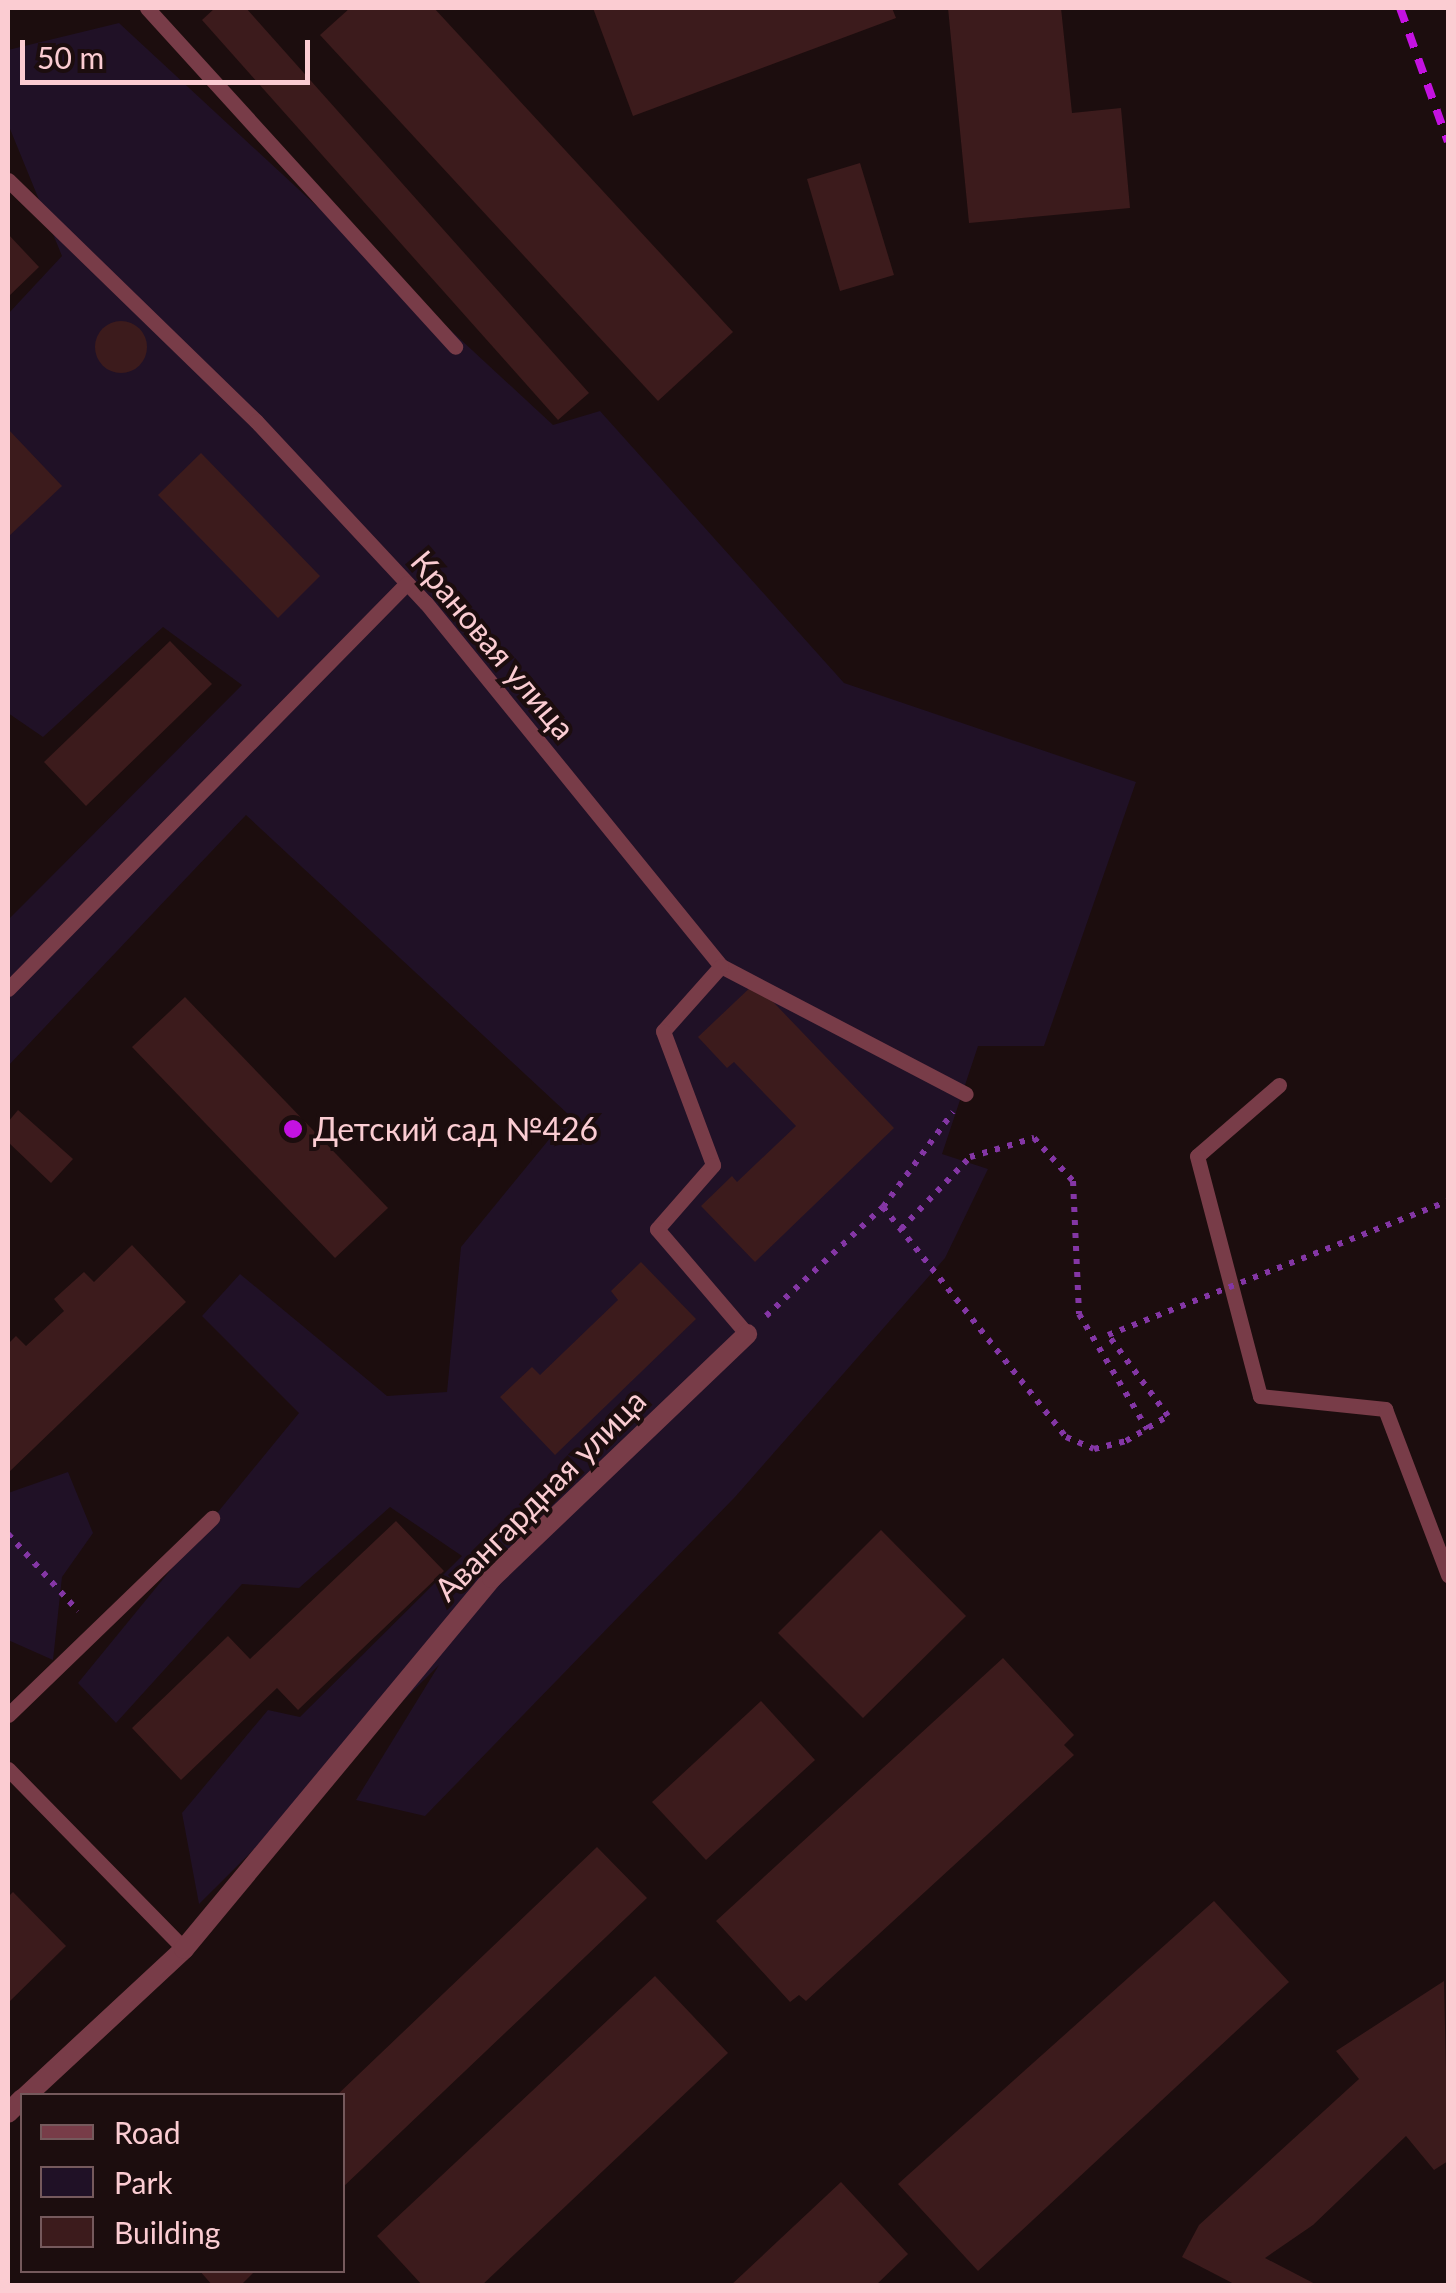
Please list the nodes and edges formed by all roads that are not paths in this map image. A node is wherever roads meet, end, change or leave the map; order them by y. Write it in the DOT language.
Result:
graph roads {
  1 [pos="147,8"];
  2 [pos="8,180"];
  3 [pos="455,346"];
  4 [pos="407,583"];
  5 [pos="721,966"];
  6 [pos="8,989"];
  7 [pos="1279,1085"];
  8 [pos="966,1094"];
  9 [pos="747,1334"];
  10 [pos="212,1518"];
  11 [pos="1448,1575"];
  12 [pos="8,1715"];
  13 [pos="8,1769"];
  14 [pos="20,1781"];
  15 [pos="8,1793"];
  16 [pos="184,1949"];
  17 [pos="28,2093"];
  1 -- 3 [label="lane"];
  2 -- 4 [label="lane, Крановая улица"];
  4 -- 5 [label="lane, Крановая улица"];
  4 -- 6 [label="lane"];
  5 -- 8 [label="lane, Крановая улица"];
  5 -- 9 [label="lane"];
  7 -- 11 [label="lane"];
  9 -- 16 [label="street, Авангардная улица"];
  10 -- 12 [label="lane"];
  13 -- 14 [label="lane"];
  14 -- 15 [label="lane"];
  14 -- 16 [label="lane"];
  16 -- 17 [label="street, Авангардная улица"];
}
